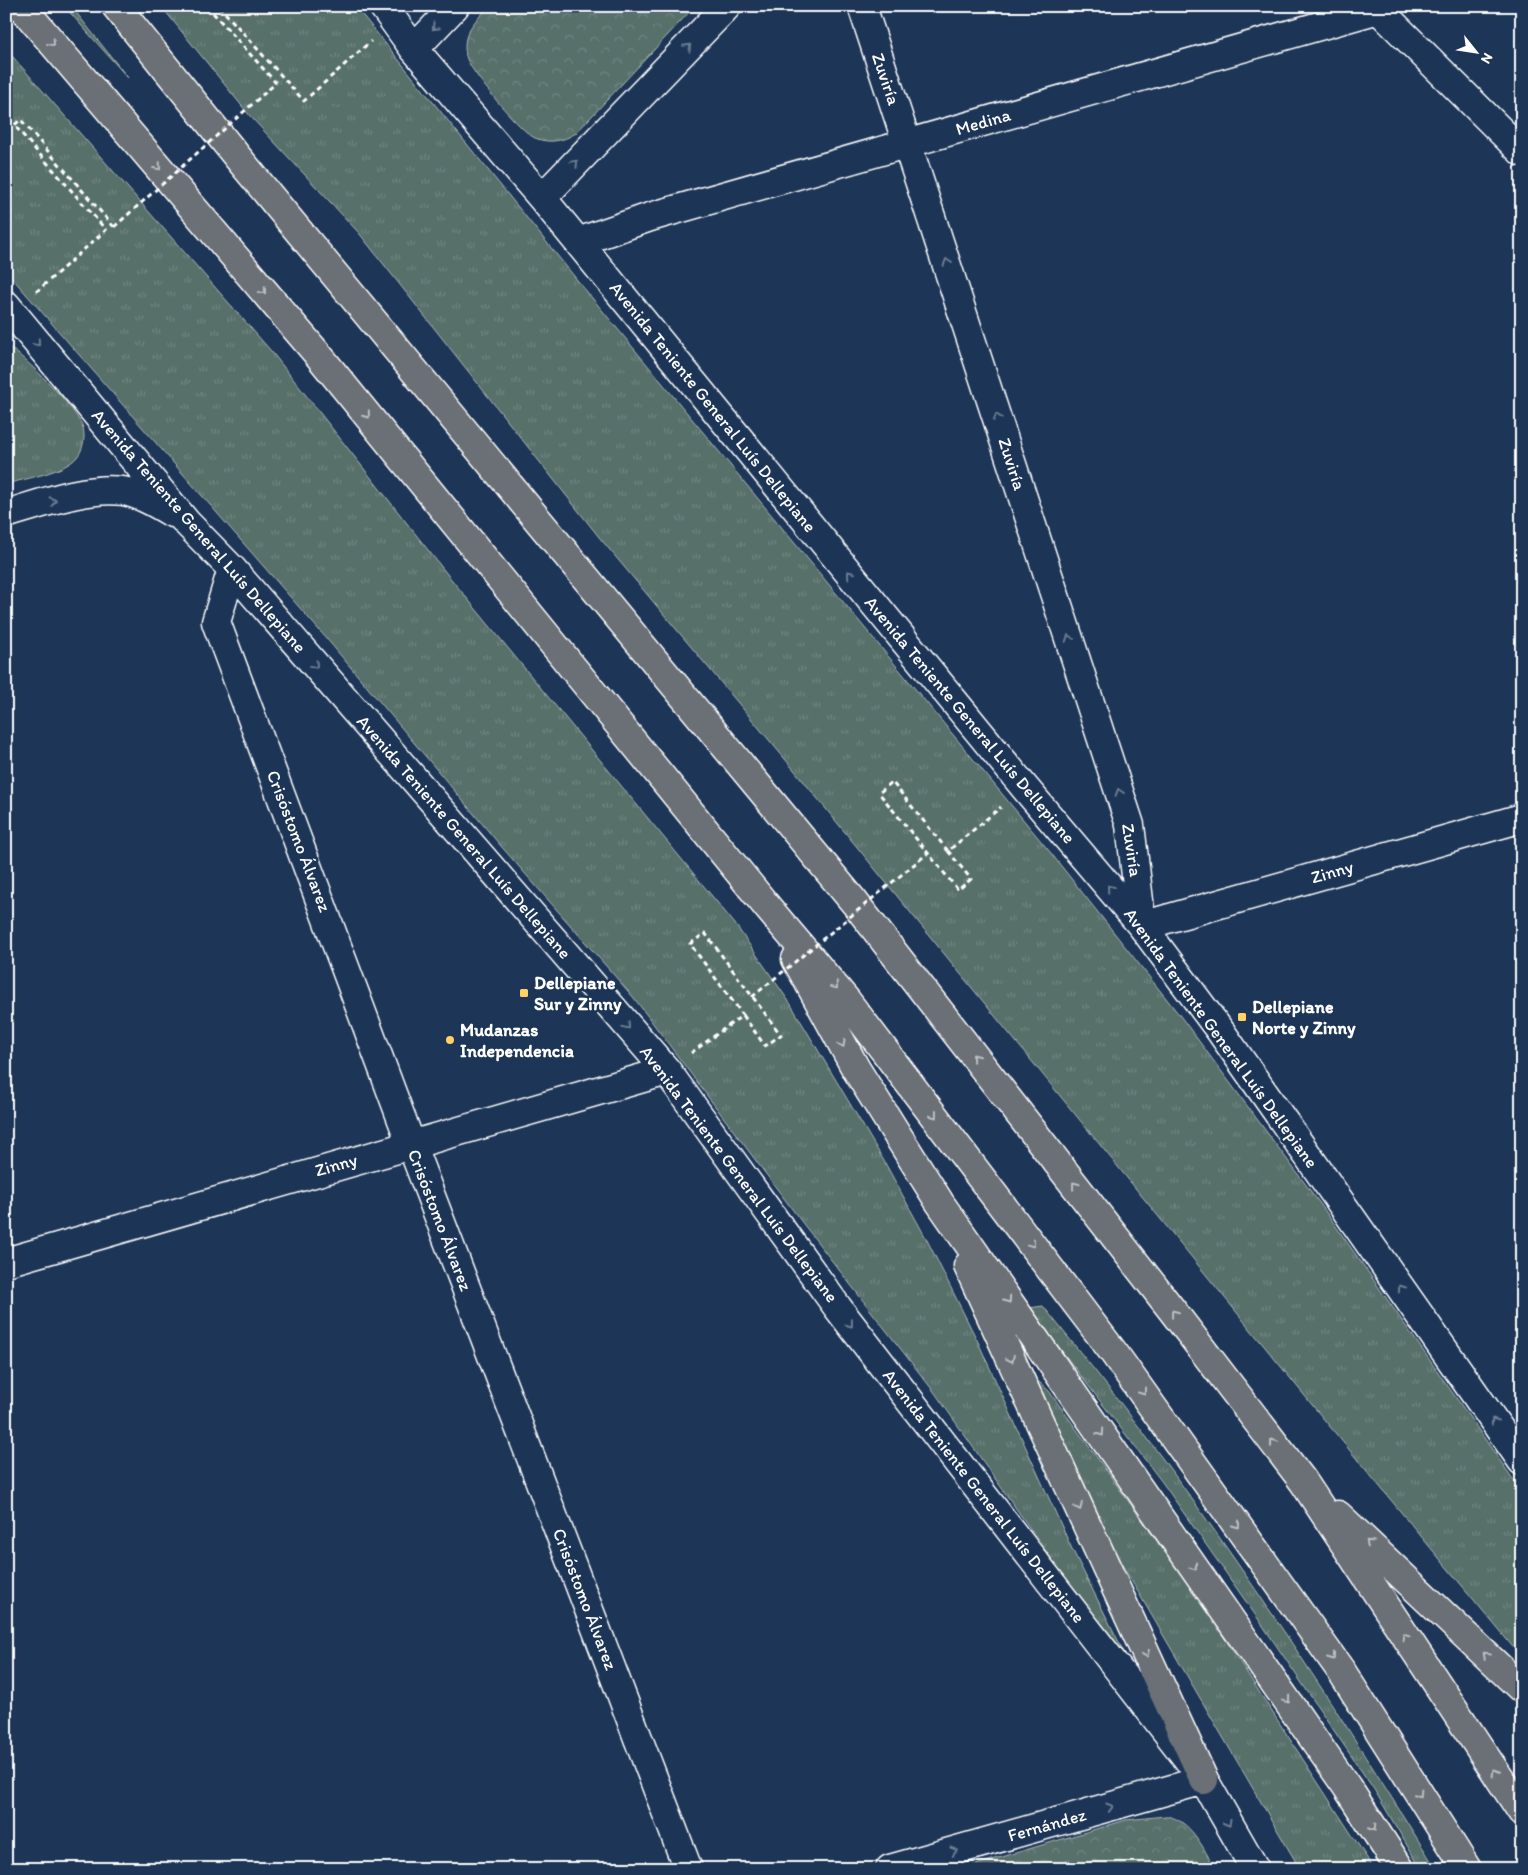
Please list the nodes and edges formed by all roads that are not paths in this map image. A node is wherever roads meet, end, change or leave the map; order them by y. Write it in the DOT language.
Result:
graph roads {
  1 [pos="21,6"];
  2 [pos="116,6"];
  3 [pos="455,6"];
  4 [pos="728,6"];
  5 [pos="862,6"];
  6 [pos="1381,7"];
  7 [pos="388,13"];
  8 [pos="414,49"];
  9 [pos="908,144"];
  10 [pos="1522,152"];
  11 [pos="542,198"];
  12 [pos="578,242"];
  13 [pos="8,311"];
  14 [pos="6,514"];
  15 [pos="186,522"];
  16 [pos="232,569"];
  17 [pos="1522,818"];
  18 [pos="769,909"];
  19 [pos="1142,926"];
  20 [pos="667,1071"];
  21 [pos="410,1144"];
  22 [pos="940,1203"];
  23 [pos="6,1262"];
  24 [pos="1522,1461"];
  25 [pos="1303,1481"];
  26 [pos="1522,1689"];
  27 [pos="1204,1780"];
  28 [pos="1522,1812"];
  29 [pos="688,1869"];
  30 [pos="890,1869"];
  31 [pos="1255,1869"];
  32 [pos="1400,1869"];
  33 [pos="1467,1869"];
  1 -- 18 [label="highway, one-way"];
  25 -- 2 [label="highway, one-way"];
  3 -- 8 [label="street, one-way"];
  11 -- 4 [label="street, one-way"];
  5 -- 9 [label="street, Zuviría"];
  6 -- 9 [label="street, Medina"];
  6 -- 10 [label="street"];
  7 -- 8 [label="street, Avenida Teniente General Luís Dellepiane"];
  8 -- 11 [label="street, Avenida Teniente General Luís Dellepiane"];
  9 -- 12 [label="street, Medina"];
  19 -- 9 [label="street, Zuviría, one-way"];
  11 -- 12 [label="street, Avenida Teniente General Luís Dellepiane"];
  19 -- 12 [label="street, Avenida Teniente General Luís Dellepiane, one-way"];
  13 -- 15 [label="street, Avenida Teniente General Luís Dellepiane, one-way"];
  14 -- 15 [label="street, one-way"];
  15 -- 16 [label="street, Avenida Teniente General Luís Dellepiane"];
  16 -- 20 [label="street, Avenida Teniente General Luís Dellepiane, one-way"];
  16 -- 21 [label="street, Crisóstomo Álvarez"];
  17 -- 19 [label="street, Zinny"];
  18 -- 22 [label="highway, one-way"];
  18 -- 33 [label="highway, one-way"];
  24 -- 19 [label="street, Avenida Teniente General Luís Dellepiane, one-way"];
  20 -- 21 [label="street, Zinny"];
  20 -- 27 [label="street, Avenida Teniente General Luís Dellepiane, one-way"];
  21 -- 23 [label="street, Zinny"];
  21 -- 29 [label="street, Crisóstomo Álvarez"];
  22 -- 27 [label="highway, one-way"];
  22 -- 32 [label="highway, one-way"];
  26 -- 25 [label="highway, one-way"];
  28 -- 25 [label="highway, one-way"];
  30 -- 27 [label="street, Fernández, one-way"];
  27 -- 31 [label="street, Avenida Teniente General Luís Dellepiane, one-way"];
}
